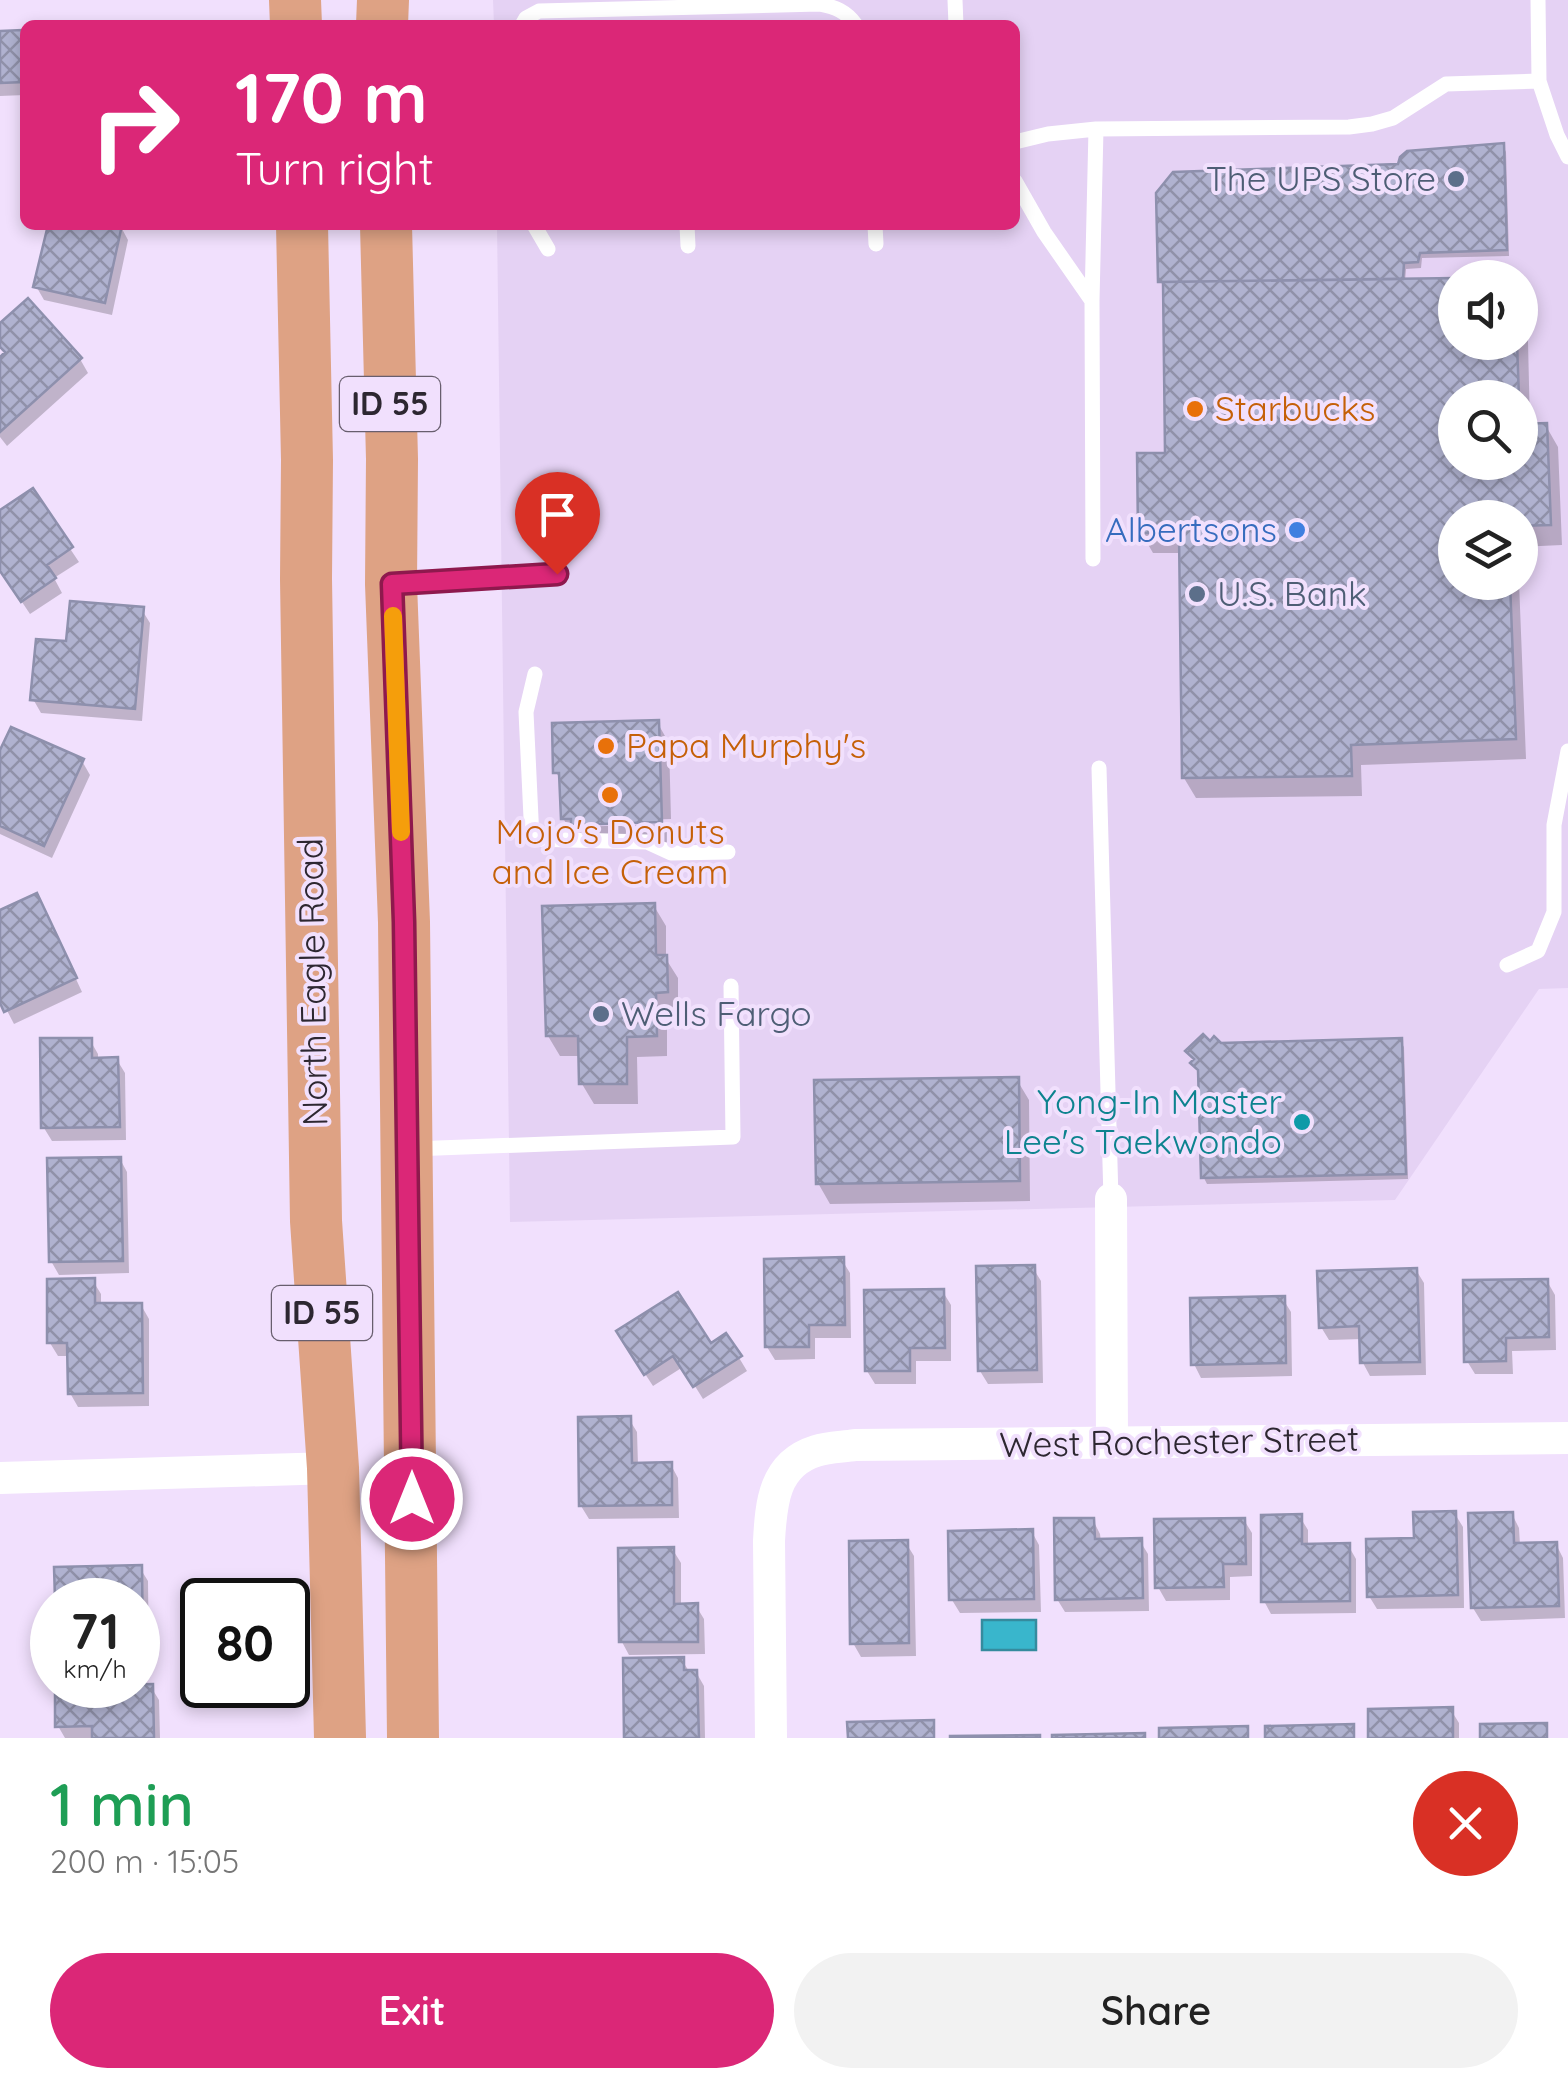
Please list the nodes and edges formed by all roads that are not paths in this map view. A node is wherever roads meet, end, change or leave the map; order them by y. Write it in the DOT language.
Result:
graph roads {
  1 [pos="1538,0"];
  2 [pos="682,7"];
  3 [pos="525,20"];
  4 [pos="682,20"];
  5 [pos="852,20"];
  6 [pos="1539,81"];
  7 [pos="1096,129"];
  8 [pos="1020,141"];
  9 [pos="1568,157"];
  10 [pos="1020,189"];
  11 [pos="302,230"];
  12 [pos="386,230"];
  13 [pos="537,230"];
  14 [pos="687,230"];
  15 [pos="876,230"];
  16 [pos="876,244"];
  17 [pos="688,246"];
  18 [pos="548,249"];
  19 [pos="1092,301"];
  20 [pos="1093,560"];
  21 [pos="557,574"];
  22 [pos="392,584"];
  23 [pos="535,674"];
  24 [pos="1568,751"];
  25 [pos="1099,768"];
  26 [pos="728,852"];
  27 [pos="1507,966"];
  28 [pos="731,986"];
  29 [pos="408,1149"];
  30 [pos="1110,1199"];
  31 [pos="1568,1438"];
  32 [pos="1112,1442"];
  33 [pos="332,1468"];
  34 [pos="0,1478"];
  35 [pos="340,1738"];
  36 [pos="413,1738"];
  37 [pos="771,1738"];
  1 -- 6 [label="lane"];
  2 -- 3 [label="lane"];
  2 -- 4 [label="lane"];
  2 -- 5 [label="lane"];
  6 -- 7 [label="lane"];
  6 -- 9 [label="lane"];
  7 -- 8 [label="lane"];
  7 -- 19 [label="lane"];
  10 -- 19 [label="lane"];
  11 -- 33 [label="highway, North Eagle Road / ID 55"];
  12 -- 22 [label="highway, ID 55"];
  13 -- 18 [label="lane"];
  14 -- 17 [label="lane"];
  15 -- 16 [label="lane"];
  19 -- 20 [label="lane"];
  21 -- 22 [label="lane"];
  22 -- 29 [label="highway, ID 55"];
  23 -- 26 [label="lane"];
  24 -- 27 [label="lane"];
  25 -- 30 [label="lane"];
  28 -- 29 [label="lane"];
  29 -- 36 [label="highway, ID 55"];
  30 -- 32 [label="street"];
  31 -- 32 [label="street, West Rochester Street"];
  32 -- 37 [label="street, West Rochester Street"];
  33 -- 34 [label="street"];
  33 -- 35 [label="highway, North Eagle Road / ID 55"];
}
